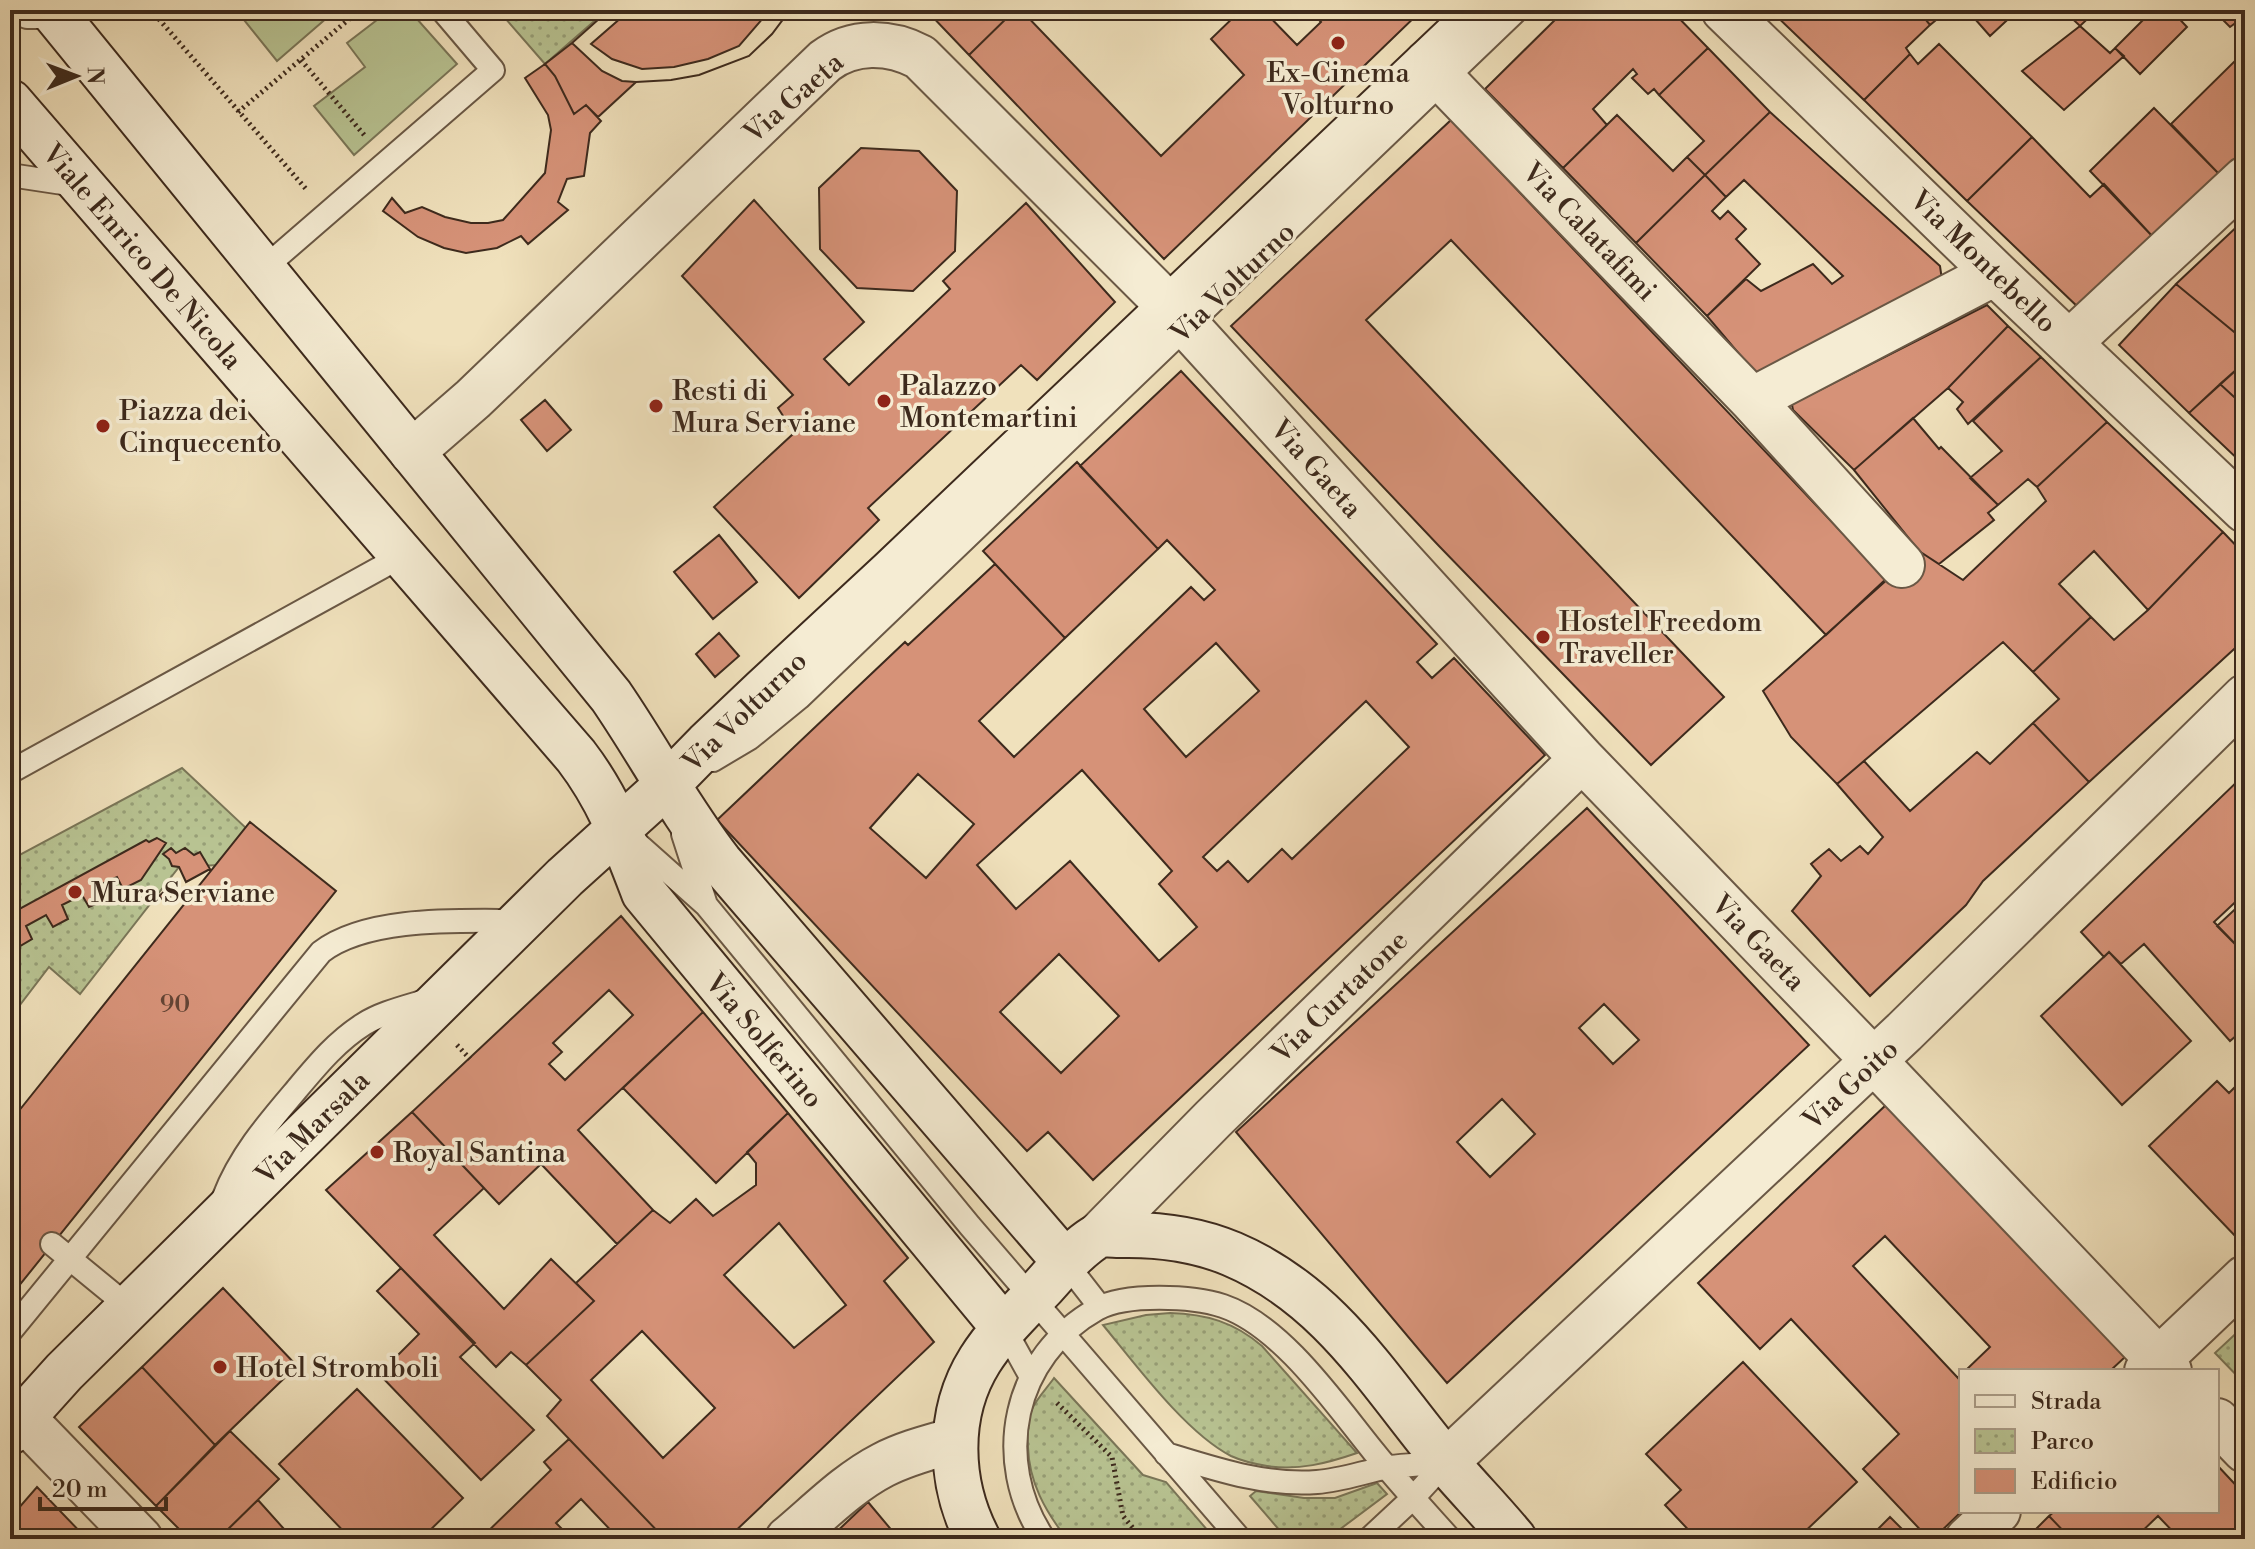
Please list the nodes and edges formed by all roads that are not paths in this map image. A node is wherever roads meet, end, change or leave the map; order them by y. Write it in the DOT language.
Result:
graph roads {
  1 [pos="10,10"];
  2 [pos="442,10"];
  3 [pos="1483,10"];
  4 [pos="1517,10"];
  5 [pos="1724,10"];
  6 [pos="55,14"];
  7 [pos="1436,71"];
  8 [pos="10,102"];
  9 [pos="10,175"];
  10 [pos="2245,179"];
  11 [pos="82,186"];
  12 [pos="262,270"];
  13 [pos="1995,273"];
  14 [pos="1178,316"];
  15 [pos="2069,343"];
  16 [pos="1752,400"];
  17 [pos="412,452"];
  18 [pos="2245,510"];
  19 [pos="402,556"];
  20 [pos="1902,565"];
  21 [pos="2245,697"];
  22 [pos="1582,759"];
  23 [pos="10,772"];
  24 [pos="668,784"];
  25 [pos="620,828"];
  26 [pos="706,905"];
  27 [pos="520,921"];
  28 [pos="1874,1061"];
  29 [pos="1099,1235"];
  30 [pos="52,1244"];
  31 [pos="70,1259"];
  32 [pos="1065,1262"];
  33 [pos="2245,1278"];
  34 [pos="1100,1307"];
  35 [pos="130,1308"];
  36 [pos="1018,1313"];
  37 [pos="10,1332"];
  38 [pos="1064,1334"];
  39 [pos="2158,1367"];
  40 [pos="1031,1377"];
  41 [pos="2219,1423"];
  42 [pos="16,1425"];
  43 [pos="955,1440"];
  44 [pos="2245,1450"];
  45 [pos="1166,1454"];
  46 [pos="1446,1462"];
  47 [pos="1387,1468"];
  48 [pos="1413,1498"];
  49 [pos="1996,1513"];
  50 [pos="140,1539"];
  51 [pos="788,1539"];
  52 [pos="978,1539"];
  53 [pos="1044,1539"];
  54 [pos="1240,1539"];
  55 [pos="1369,1539"];
  56 [pos="1450,1539"];
  57 [pos="1514,1539"];
  58 [pos="1968,1539"];
  1 -- 6 [label="lane"];
  2 -- 12 [label="lane"];
  3 -- 7 [label="street, Via Volturno"];
  4 -- 7 [label="lane, Via Volturno"];
  5 -- 13 [label="street, Via Montebello"];
  6 -- 12 [label="street"];
  7 -- 14 [label="street, Via Volturno"];
  7 -- 16 [label="street, Via Calatafimi"];
  8 -- 11 [label="street, Viale Enrico De Nicola"];
  9 -- 11 [label="lane"];
  10 -- 15 [label="street"];
  11 -- 19 [label="street, Viale Enrico De Nicola"];
  12 -- 17 [label="street"];
  13 -- 15 [label="street, Via Montebello"];
  13 -- 16 [label="street"];
  14 -- 17 [label="street, Via Gaeta"];
  14 -- 22 [label="street, Via Gaeta"];
  14 -- 24 [label="street, Via Volturno"];
  15 -- 18 [label="street, Via Montebello"];
  16 -- 20 [label="street, Via Calatafimi"];
  17 -- 24 [label="street"];
  19 -- 23 [label="lane"];
  19 -- 25 [label="street, Viale Enrico De Nicola"];
  21 -- 28 [label="street, Via Goito"];
  22 -- 28 [label="street, Via Gaeta"];
  22 -- 29 [label="street, Via Curtatone"];
  24 -- 25 [label="street, Via Volturno"];
  24 -- 26 [label="lane, Via Solferino"];
  24 -- 32 [label="street"];
  25 -- 26 [label="lane, Via Solferino"];
  25 -- 27 [label="street, Via Marsala"];
  25 -- 36 [label="street, Via Solferino"];
  26 -- 36 [label="lane, Via Solferino"];
  27 -- 31 [label="lane"];
  27 -- 35 [label="street, Via Marsala"];
  28 -- 39 [label="street, Via Gaeta"];
  28 -- 46 [label="street, Via Goito"];
  29 -- 32 [label="street, Via Curtatone"];
  29 -- 46 [label="street"];
  30 -- 31 [label="lane"];
  31 -- 35 [label="lane"];
  31 -- 37 [label="lane"];
  32 -- 34 [label="lane"];
  32 -- 36 [label="street, Via Curtatone"];
  33 -- 39 [label="street"];
  34 -- 38 [label="lane"];
  34 -- 47 [label="lane"];
  35 -- 42 [label="street, Via Marsala"];
  36 -- 38 [label="lane"];
  36 -- 40 [label="lane"];
  36 -- 43 [label="street, Via Curtatone"];
  38 -- 40 [label="lane"];
  38 -- 45 [label="lane"];
  40 -- 53 [label="lane"];
  41 -- 44 [label="street"];
  42 -- 50 [label="street"];
  43 -- 51 [label="street"];
  43 -- 52 [label="street, Via Curtatone"];
  45 -- 47 [label="lane"];
  45 -- 54 [label="lane"];
  46 -- 47 [label="lane"];
  46 -- 48 [label="lane"];
  46 -- 57 [label="street"];
  47 -- 48 [label="lane"];
  48 -- 55 [label="lane"];
  48 -- 56 [label="lane"];
  49 -- 58 [label="street"];
}
